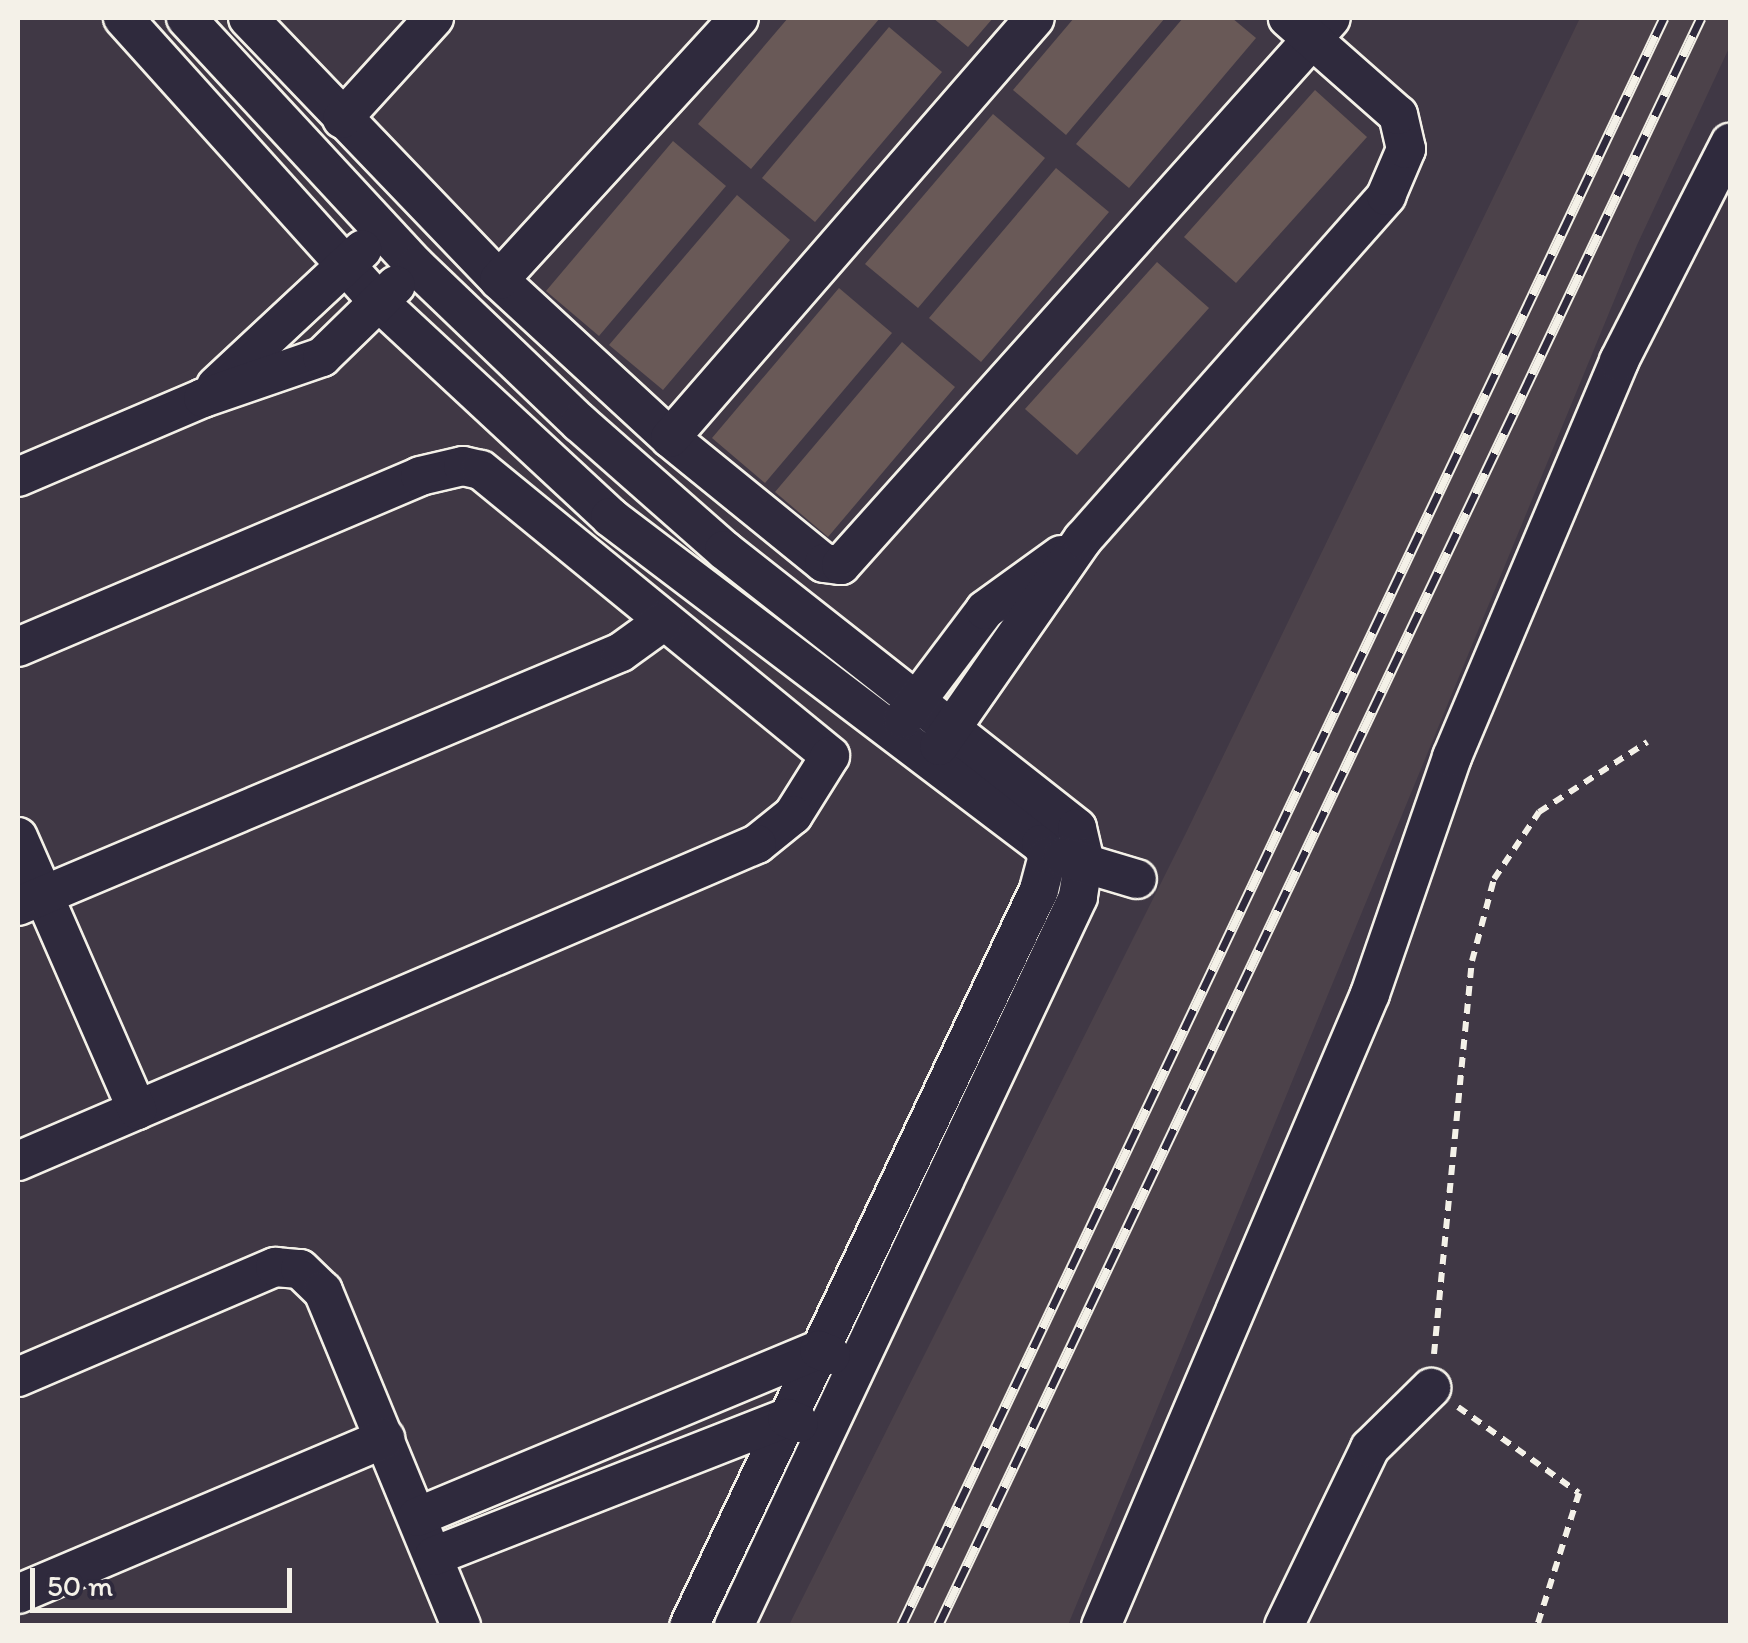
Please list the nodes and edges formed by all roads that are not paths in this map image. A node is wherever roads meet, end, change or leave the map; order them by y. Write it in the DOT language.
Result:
graph roads {
  1 [pos="123,18"];
  2 [pos="186,18"];
  3 [pos="248,18"];
  4 [pos="434,18"];
  5 [pos="739,18"];
  6 [pos="1035,18"];
  7 [pos="1310,25"];
  8 [pos="342,119"];
  9 [pos="1730,143"];
  10 [pos="382,229"];
  11 [pos="346,266"];
  12 [pos="416,266"];
  13 [pos="499,280"];
  14 [pos="379,302"];
  15 [pos="203,398"];
  16 [pos="670,438"];
  17 [pos="18,477"];
  18 [pos="1083,539"];
  19 [pos="664,621"];
  20 [pos="18,647"];
  21 [pos="918,699"];
  22 [pos="954,727"];
  23 [pos="890,734"];
  24 [pos="927,761"];
  25 [pos="18,836"];
  26 [pos="1066,857"];
  27 [pos="1136,878"];
  28 [pos="30,901"];
  29 [pos="136,1110"];
  30 [pos="18,1160"];
  31 [pos="818,1350"];
  32 [pos="856,1364"];
  33 [pos="18,1377"];
  34 [pos="1431,1388"];
  35 [pos="787,1418"];
  36 [pos="824,1434"];
  37 [pos="384,1438"];
  38 [pos="417,1517"];
  39 [pos="434,1556"];
  40 [pos="18,1594"];
  41 [pos="462,1626"];
  42 [pos="689,1626"];
  43 [pos="734,1626"];
  44 [pos="1101,1626"];
  45 [pos="1284,1626"];
  1 -- 11 [label="street"];
  2 -- 10 [label="street"];
  3 -- 8 [label="street"];
  4 -- 8 [label="street"];
  5 -- 13 [label="street"];
  6 -- 16 [label="street"];
  7 -- 16 [label="street"];
  7 -- 18 [label="street"];
  8 -- 13 [label="street"];
  9 -- 44 [label="street"];
  10 -- 11 [label="street"];
  10 -- 12 [label="street"];
  11 -- 14 [label="street"];
  11 -- 15 [label="street"];
  12 -- 14 [label="street"];
  12 -- 21 [label="street"];
  13 -- 16 [label="street"];
  14 -- 15 [label="street"];
  14 -- 23 [label="street"];
  15 -- 17 [label="street"];
  18 -- 21 [label="street"];
  18 -- 22 [label="street"];
  19 -- 20 [label="street"];
  19 -- 28 [label="street"];
  19 -- 29 [label="street"];
  21 -- 22 [label="street"];
  21 -- 23 [label="street"];
  22 -- 24 [label="street"];
  22 -- 26 [label="street"];
  23 -- 24 [label="street"];
  24 -- 26 [label="street"];
  25 -- 28 [label="street"];
  26 -- 27 [label="street"];
  26 -- 31 [label="street"];
  26 -- 32 [label="street"];
  28 -- 29 [label="street"];
  29 -- 30 [label="street"];
  31 -- 32 [label="street"];
  31 -- 35 [label="street"];
  31 -- 38 [label="street"];
  32 -- 36 [label="street"];
  33 -- 37 [label="street"];
  34 -- 45 [label="street"];
  35 -- 36 [label="street"];
  35 -- 39 [label="street"];
  35 -- 42 [label="street"];
  36 -- 43 [label="street"];
  37 -- 38 [label="street"];
  37 -- 40 [label="street"];
  38 -- 39 [label="street"];
  39 -- 41 [label="street"];
}
